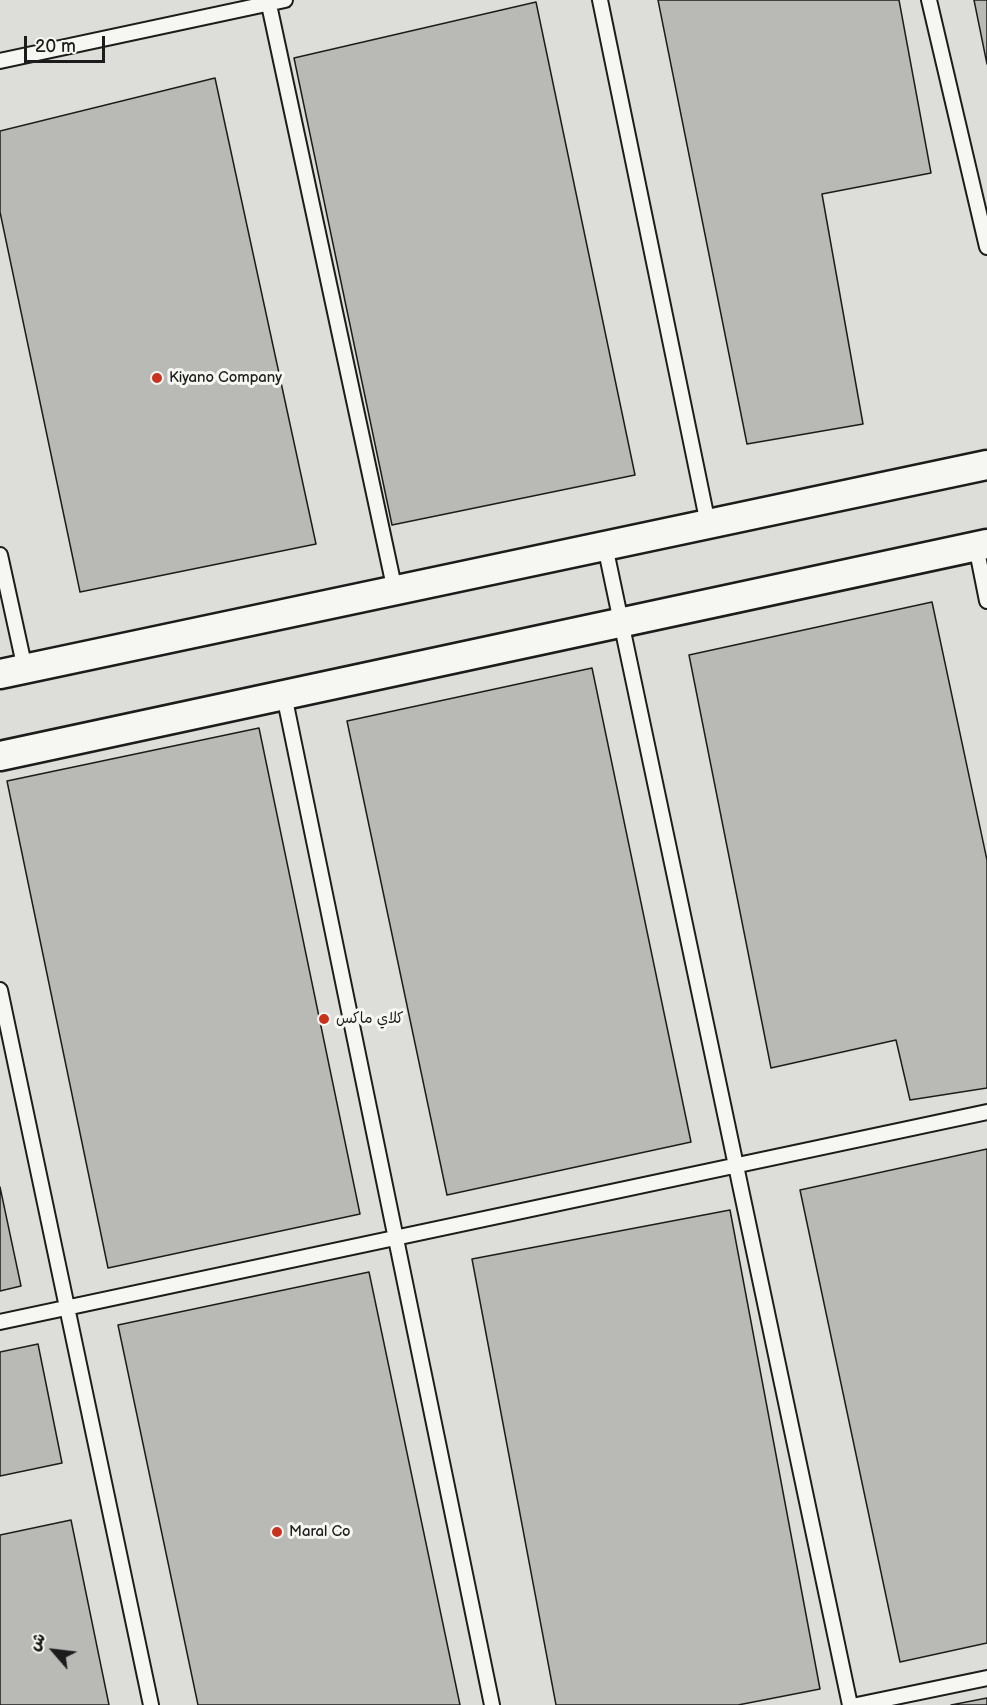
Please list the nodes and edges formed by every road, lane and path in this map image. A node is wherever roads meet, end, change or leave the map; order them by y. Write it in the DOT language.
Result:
graph roads {
  1 [pos="285,0"];
  2 [pos="600,0"];
  3 [pos="929,0"];
  4 [pos="269,2"];
  5 [pos="0,61"];
  6 [pos="987,247"];
  7 [pos="987,465"];
  8 [pos="708,524"];
  9 [pos="982,545"];
  10 [pos="605,546"];
  11 [pos="0,555"];
  12 [pos="395,591"];
  13 [pos="987,601"];
  14 [pos="622,622"];
  15 [pos="12,671"];
  16 [pos="284,695"];
  17 [pos="0,756"];
  18 [pos="0,990"];
  19 [pos="987,1112"];
  20 [pos="737,1166"];
  21 [pos="396,1238"];
  22 [pos="67,1308"];
  23 [pos="0,1322"];
  24 [pos="987,1678"];
  25 [pos="151,1705"];
  26 [pos="492,1705"];
  27 [pos="850,1705"];
  28 [pos="857,1705"];
  1 -- 4 [label="lane"];
  2 -- 8 [label="lane"];
  3 -- 6 [label="lane"];
  4 -- 5 [label="lane"];
  4 -- 12 [label="lane"];
  7 -- 8 [label="street"];
  8 -- 10 [label="street"];
  9 -- 13 [label="lane"];
  9 -- 14 [label="street"];
  10 -- 12 [label="street"];
  10 -- 14 [label="lane"];
  11 -- 15 [label="lane"];
  12 -- 15 [label="street"];
  14 -- 16 [label="street"];
  14 -- 20 [label="lane"];
  16 -- 17 [label="street"];
  16 -- 21 [label="lane"];
  18 -- 22 [label="lane"];
  19 -- 20 [label="lane"];
  20 -- 21 [label="lane"];
  20 -- 27 [label="lane"];
  21 -- 22 [label="lane"];
  21 -- 26 [label="lane"];
  22 -- 23 [label="lane"];
  22 -- 25 [label="lane"];
  24 -- 28 [label="lane"];
}
